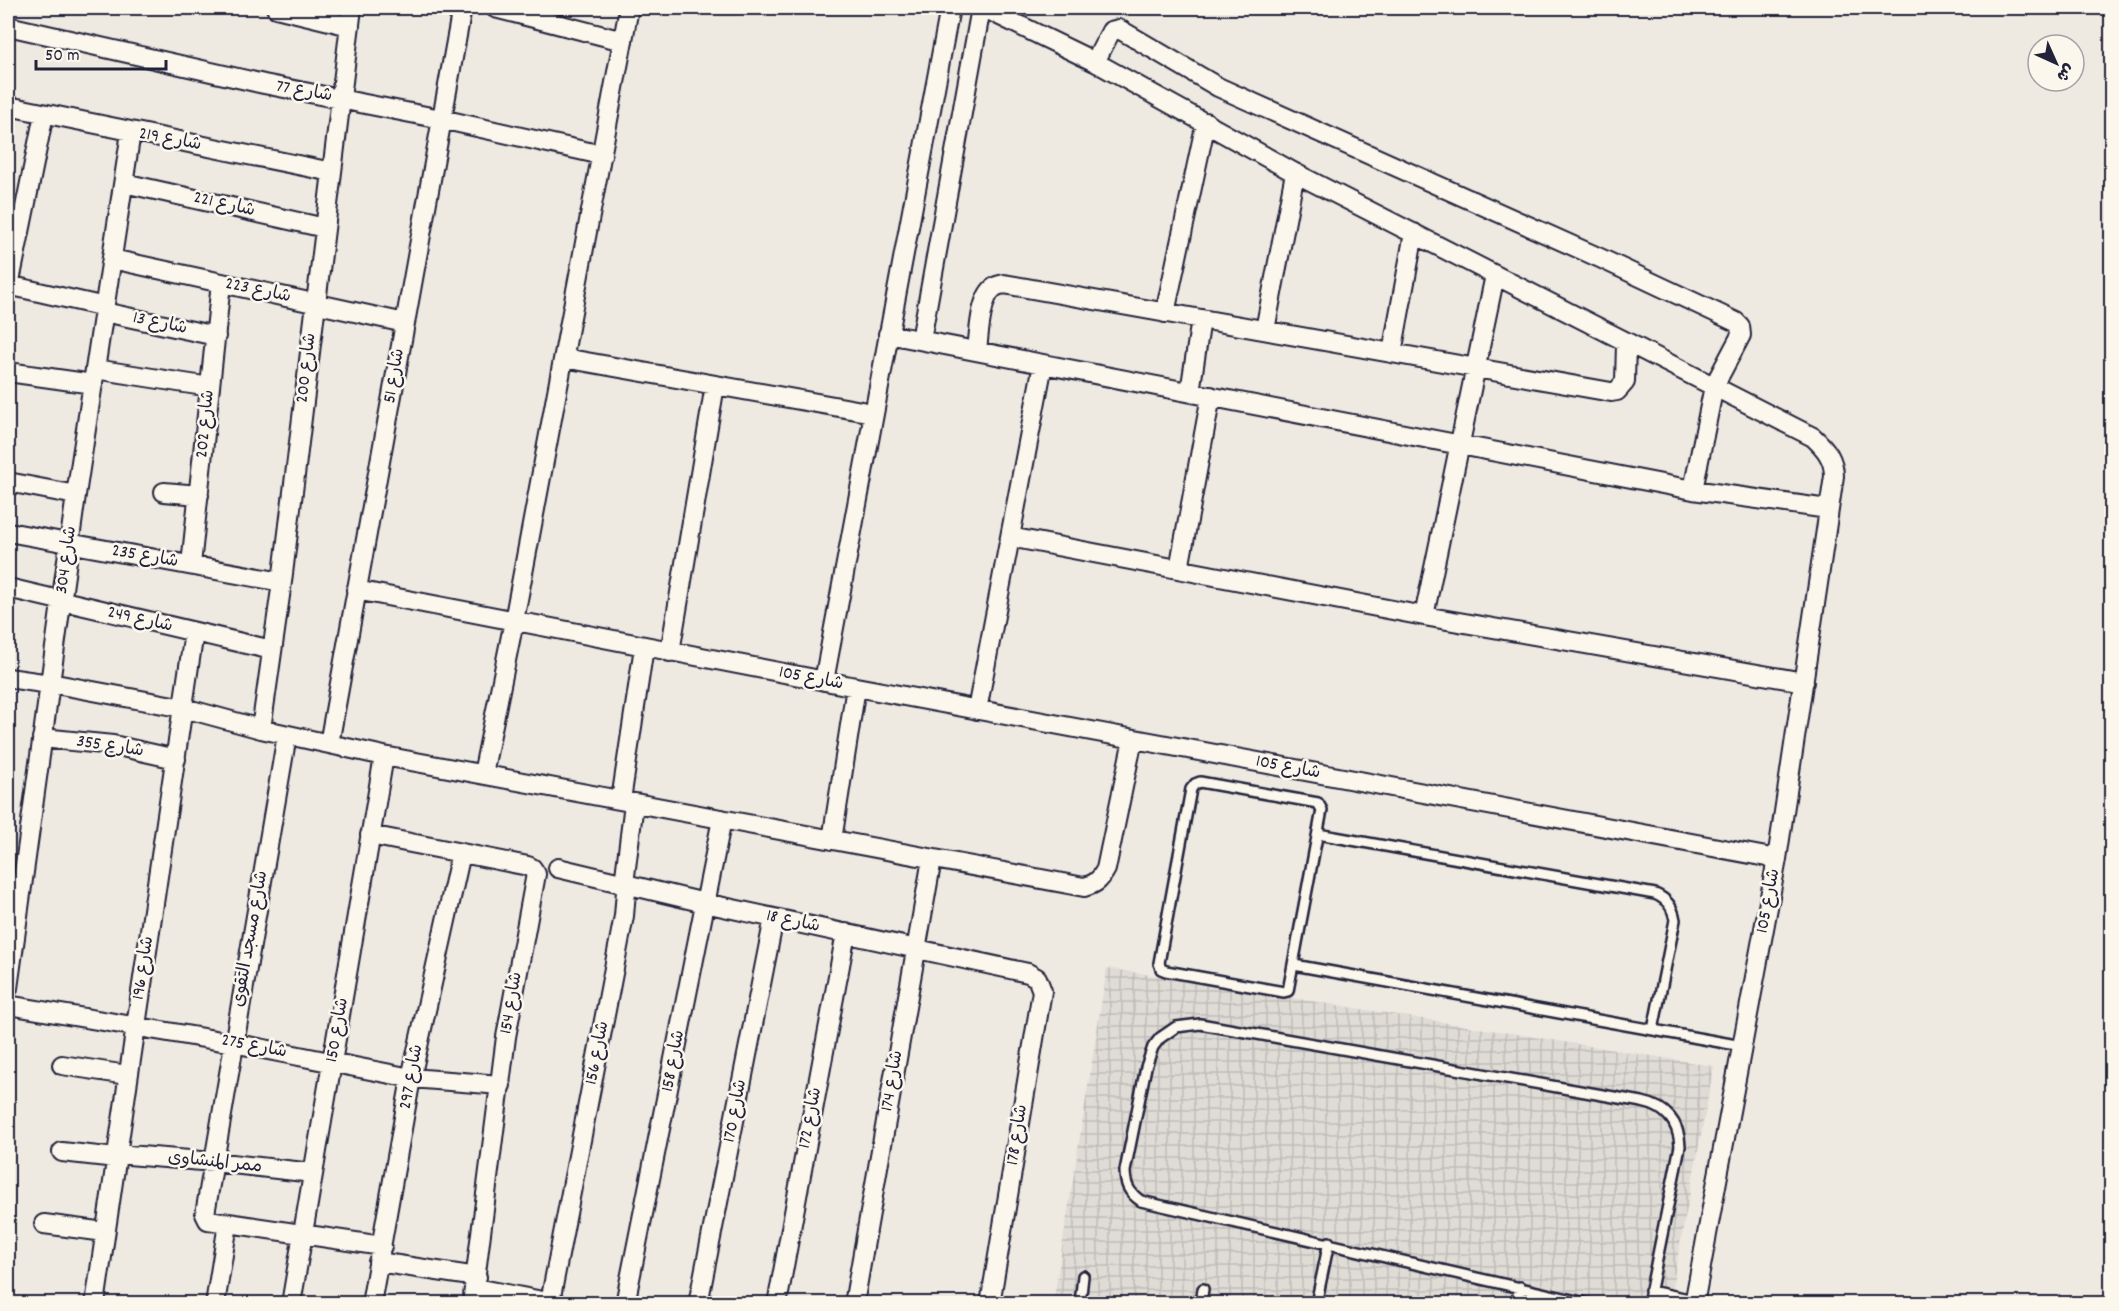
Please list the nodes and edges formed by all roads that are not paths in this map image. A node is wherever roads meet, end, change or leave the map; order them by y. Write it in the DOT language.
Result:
graph roads {
  1 [pos="276,8"];
  2 [pos="352,8"];
  3 [pos="462,8"];
  4 [pos="495,8"];
  5 [pos="629,8"];
  6 [pos="950,8"];
  7 [pos="982,8"];
  8 [pos="8,26"];
  9 [pos="350,26"];
  10 [pos="623,41"];
  11 [pos="1095,62"];
  12 [pos="342,99"];
  13 [pos="8,106"];
  14 [pos="44,114"];
  15 [pos="441,119"];
  16 [pos="1206,122"];
  17 [pos="132,132"];
  18 [pos="602,155"];
  19 [pos="332,172"];
  20 [pos="1295,173"];
  21 [pos="124,183"];
  22 [pos="325,228"];
  23 [pos="1414,233"];
  24 [pos="112,259"];
  25 [pos="1495,275"];
  26 [pos="221,283"];
  27 [pos="8,286"];
  28 [pos="315,303"];
  29 [pos="104,309"];
  30 [pos="1165,313"];
  31 [pos="1201,319"];
  32 [pos="405,323"];
  33 [pos="1264,330"];
  34 [pos="888,334"];
  35 [pos="216,336"];
  36 [pos="921,340"];
  37 [pos="1626,343"];
  38 [pos="976,351"];
  39 [pos="1392,353"];
  40 [pos="564,358"];
  41 [pos="1043,364"];
  42 [pos="1475,368"];
  43 [pos="8,372"];
  44 [pos="94,377"];
  45 [pos="715,385"];
  46 [pos="1714,386"];
  47 [pos="210,387"];
  48 [pos="1190,392"];
  49 [pos="1211,396"];
  50 [pos="873,412"];
  51 [pos="1458,445"];
  52 [pos="8,482"];
  53 [pos="1692,490"];
  54 [pos="164,492"];
  55 [pos="76,495"];
  56 [pos="199,495"];
  57 [pos="1828,509"];
  58 [pos="8,532"];
  59 [pos="1010,537"];
  60 [pos="69,543"];
  61 [pos="191,565"];
  62 [pos="1179,569"];
  63 [pos="282,582"];
  64 [pos="8,588"];
  65 [pos="356,590"];
  66 [pos="61,602"];
  67 [pos="1424,616"];
  68 [pos="514,621"];
  69 [pos="194,632"];
  70 [pos="644,647"];
  71 [pos="272,650"];
  72 [pos="670,652"];
  73 [pos="8,678"];
  74 [pos="824,681"];
  75 [pos="1804,682"];
  76 [pos="50,684"];
  77 [pos="856,687"];
  78 [pos="184,708"];
  79 [pos="977,710"];
  80 [pos="261,729"];
  81 [pos="287,735"];
  82 [pos="42,738"];
  83 [pos="1133,740"];
  84 [pos="329,744"];
  85 [pos="384,756"];
  86 [pos="176,759"];
  87 [pos="483,774"];
  88 [pos="627,801"];
  89 [pos="722,819"];
  90 [pos="1318,834"];
  91 [pos="370,836"];
  92 [pos="832,840"];
  93 [pos="461,853"];
  94 [pos="932,859"];
  95 [pos="1777,859"];
  96 [pos="558,868"];
  97 [pos="15,878"];
  98 [pos="624,884"];
  99 [pos="705,903"];
  100 [pos="774,918"];
  101 [pos="846,933"];
  102 [pos="916,948"];
  103 [pos="1294,965"];
  104 [pos="1029,973"];
  105 [pos="8,988"];
  106 [pos="8,1005"];
  107 [pos="135,1026"];
  108 [pos="1653,1030"];
  109 [pos="233,1043"];
  110 [pos="1742,1046"];
  111 [pos="332,1062"];
  112 [pos="63,1065"];
  113 [pos="128,1076"];
  114 [pos="411,1078"];
  115 [pos="501,1085"];
  116 [pos="62,1152"];
  117 [pos="116,1156"];
  118 [pos="214,1162"];
  119 [pos="313,1173"];
  120 [pos="44,1224"];
  121 [pos="228,1224"];
  122 [pos="105,1232"];
  123 [pos="302,1234"];
  124 [pos="1329,1242"];
  125 [pos="380,1254"];
  126 [pos="1083,1276"];
  127 [pos="1520,1287"];
  128 [pos="1203,1289"];
  129 [pos="475,1290"];
  130 [pos="1650,1291"];
  131 [pos="1694,1302"];
  132 [pos="554,1303"];
  133 [pos="95,1304"];
  134 [pos="215,1304"];
  135 [pos="291,1304"];
  136 [pos="371,1304"];
  137 [pos="626,1304"];
  138 [pos="698,1304"];
  139 [pos="777,1304"];
  140 [pos="854,1304"];
  141 [pos="990,1304"];
  142 [pos="1080,1304"];
  143 [pos="1201,1304"];
  144 [pos="1316,1304"];
  145 [pos="1516,1304"];
  146 [pos="1590,1304"];
  147 [pos="1648,1304"];
  1 -- 9 [label="street"];
  2 -- 9 [label="street, شارع 200"];
  3 -- 15 [label="street, شارع 51"];
  4 -- 10 [label="street"];
  5 -- 10 [label="street"];
  6 -- 34 [label="street"];
  7 -- 11 [label="street"];
  7 -- 36 [label="street"];
  8 -- 12 [label="street, شارع 77"];
  9 -- 12 [label="street, شارع 200"];
  10 -- 18 [label="street"];
  11 -- 16 [label="street"];
  11 -- 46 [label="street"];
  12 -- 15 [label="street, شارع 77"];
  12 -- 19 [label="street, شارع 200"];
  13 -- 14 [label="street, شارع 219"];
  14 -- 17 [label="street, شارع 219"];
  14 -- 27 [label="street"];
  15 -- 18 [label="street, شارع 77"];
  15 -- 32 [label="street, شارع 51"];
  16 -- 20 [label="street"];
  16 -- 30 [label="street"];
  17 -- 19 [label="street, شارع 219"];
  17 -- 21 [label="street, شارع 304"];
  18 -- 40 [label="street"];
  19 -- 22 [label="street, شارع 200"];
  20 -- 23 [label="street"];
  20 -- 33 [label="street"];
  21 -- 22 [label="street, شارع 221"];
  21 -- 24 [label="street, شارع 304"];
  22 -- 28 [label="street, شارع 200"];
  23 -- 25 [label="street"];
  23 -- 39 [label="street"];
  24 -- 26 [label="street, شارع 223"];
  24 -- 29 [label="street, شارع 304"];
  25 -- 37 [label="street"];
  25 -- 42 [label="street"];
  26 -- 28 [label="street, شارع 223"];
  26 -- 35 [label="street, شارع 202"];
  27 -- 29 [label="street, شارع 13"];
  28 -- 32 [label="street, شارع 223"];
  28 -- 63 [label="street, شارع 200"];
  29 -- 35 [label="street, شارع 13"];
  29 -- 44 [label="street, شارع 304"];
  30 -- 31 [label="street"];
  30 -- 38 [label="street"];
  31 -- 33 [label="street"];
  31 -- 48 [label="street"];
  32 -- 65 [label="street, شارع 51"];
  33 -- 39 [label="street"];
  34 -- 36 [label="street"];
  34 -- 50 [label="street"];
  35 -- 47 [label="street, شارع 202"];
  36 -- 38 [label="street"];
  37 -- 42 [label="street"];
  37 -- 46 [label="street"];
  38 -- 41 [label="street"];
  39 -- 42 [label="street"];
  40 -- 45 [label="street"];
  40 -- 68 [label="street"];
  41 -- 48 [label="street"];
  41 -- 59 [label="street"];
  42 -- 51 [label="street"];
  43 -- 44 [label="street"];
  44 -- 47 [label="street"];
  44 -- 55 [label="street, شارع 304"];
  45 -- 50 [label="street"];
  45 -- 72 [label="street"];
  46 -- 53 [label="street"];
  46 -- 57 [label="street"];
  47 -- 56 [label="street, شارع 202"];
  48 -- 49 [label="street"];
  49 -- 51 [label="street"];
  49 -- 62 [label="street"];
  50 -- 74 [label="street"];
  51 -- 53 [label="street"];
  51 -- 67 [label="street"];
  52 -- 55 [label="street"];
  53 -- 57 [label="street"];
  54 -- 56 [label="street"];
  55 -- 60 [label="street, شارع 304"];
  56 -- 61 [label="street, شارع 202"];
  57 -- 75 [label="street"];
  58 -- 60 [label="street, شارع 235"];
  59 -- 62 [label="street"];
  59 -- 79 [label="street"];
  60 -- 61 [label="street, شارع 235"];
  60 -- 66 [label="street, شارع 304"];
  61 -- 63 [label="street, شارع 235"];
  62 -- 67 [label="street"];
  63 -- 71 [label="street, شارع 200"];
  64 -- 66 [label="street, شارع 249"];
  65 -- 68 [label="street, شارع 105"];
  65 -- 84 [label="street, شارع 51"];
  66 -- 69 [label="street, شارع 249"];
  66 -- 76 [label="street, شارع 304"];
  67 -- 75 [label="street"];
  68 -- 70 [label="street, شارع 105"];
  68 -- 87 [label="street"];
  69 -- 71 [label="street, شارع 249"];
  69 -- 78 [label="street, شارع 196"];
  70 -- 72 [label="street, شارع 105"];
  70 -- 88 [label="street, شارع 156"];
  71 -- 80 [label="street, شارع 200"];
  72 -- 74 [label="street, شارع 105"];
  73 -- 76 [label="street"];
  74 -- 77 [label="street, شارع 105"];
  75 -- 95 [label="street"];
  76 -- 78 [label="street"];
  76 -- 82 [label="street, شارع 304"];
  77 -- 79 [label="street, شارع 105"];
  77 -- 92 [label="street"];
  78 -- 80 [label="street"];
  78 -- 86 [label="street, شارع 196"];
  79 -- 83 [label="street, شارع 105"];
  80 -- 81 [label="street"];
  81 -- 84 [label="street"];
  81 -- 109 [label="street, شارع مسجد التقوى"];
  82 -- 86 [label="street, شارع 355"];
  82 -- 97 [label="street, شارع 304"];
  83 -- 94 [label="street"];
  83 -- 95 [label="street, شارع 105"];
  84 -- 85 [label="street"];
  85 -- 87 [label="street"];
  85 -- 91 [label="street, شارع 150"];
  86 -- 107 [label="street, شارع 196"];
  87 -- 88 [label="street"];
  88 -- 89 [label="street"];
  88 -- 98 [label="street, شارع 156"];
  89 -- 92 [label="street"];
  89 -- 99 [label="street, شارع 158"];
  90 -- 103 [label="lane"];
  90 -- 103 [label="lane"];
  90 -- 108 [label="lane"];
  91 -- 93 [label="street, شارع 154"];
  91 -- 111 [label="street, شارع 150"];
  92 -- 94 [label="street"];
  93 -- 114 [label="street, شارع 297"];
  93 -- 115 [label="street, شارع 154"];
  94 -- 102 [label="street, شارع 174"];
  95 -- 110 [label="street, شارع 105"];
  96 -- 98 [label="street, شارع 18"];
  97 -- 105 [label="street, شارع 304"];
  98 -- 99 [label="street, شارع 18"];
  98 -- 132 [label="street, شارع 156"];
  99 -- 100 [label="street, شارع 18"];
  99 -- 137 [label="street, شارع 158"];
  100 -- 101 [label="street, شارع 18"];
  100 -- 138 [label="street, شارع 170"];
  101 -- 102 [label="street, شارع 18"];
  101 -- 139 [label="street, شارع 172"];
  102 -- 104 [label="street, شارع 18"];
  102 -- 140 [label="street, شارع 174"];
  103 -- 108 [label="lane"];
  104 -- 141 [label="street, شارع 178"];
  106 -- 107 [label="street, شارع 275"];
  107 -- 109 [label="street, شارع 275"];
  107 -- 113 [label="street, شارع 196"];
  108 -- 110 [label="lane"];
  109 -- 111 [label="street, شارع 275"];
  109 -- 118 [label="street, شارع مسجد التقوى"];
  110 -- 131 [label="street, شارع 105"];
  111 -- 114 [label="street, شارع 275"];
  111 -- 119 [label="street, شارع 150"];
  112 -- 113 [label="street"];
  113 -- 117 [label="street, شارع 196"];
  114 -- 115 [label="street, شارع 275"];
  114 -- 125 [label="street, شارع 297"];
  115 -- 129 [label="street, شارع 154"];
  116 -- 117 [label="street, ممر المنشاوى"];
  117 -- 118 [label="street, ممر المنشاوى"];
  117 -- 122 [label="street, شارع 196"];
  118 -- 119 [label="street, ممر المنشاوى"];
  118 -- 121 [label="street, شارع مسجد التقوى"];
  119 -- 123 [label="street, شارع 150"];
  120 -- 122 [label="street"];
  121 -- 123 [label="street"];
  121 -- 134 [label="street"];
  122 -- 133 [label="street, شارع 196"];
  123 -- 125 [label="street"];
  123 -- 135 [label="street, شارع 150"];
  124 -- 127 [label="lane"];
  124 -- 130 [label="lane"];
  124 -- 144 [label="lane"];
  125 -- 129 [label="street"];
  125 -- 136 [label="street, شارع 297"];
  126 -- 142 [label="lane"];
  127 -- 145 [label="lane"];
  127 -- 146 [label="lane"];
  128 -- 143 [label="lane"];
  129 -- 132 [label="street"];
  130 -- 131 [label="lane"];
  130 -- 147 [label="lane"];
}
